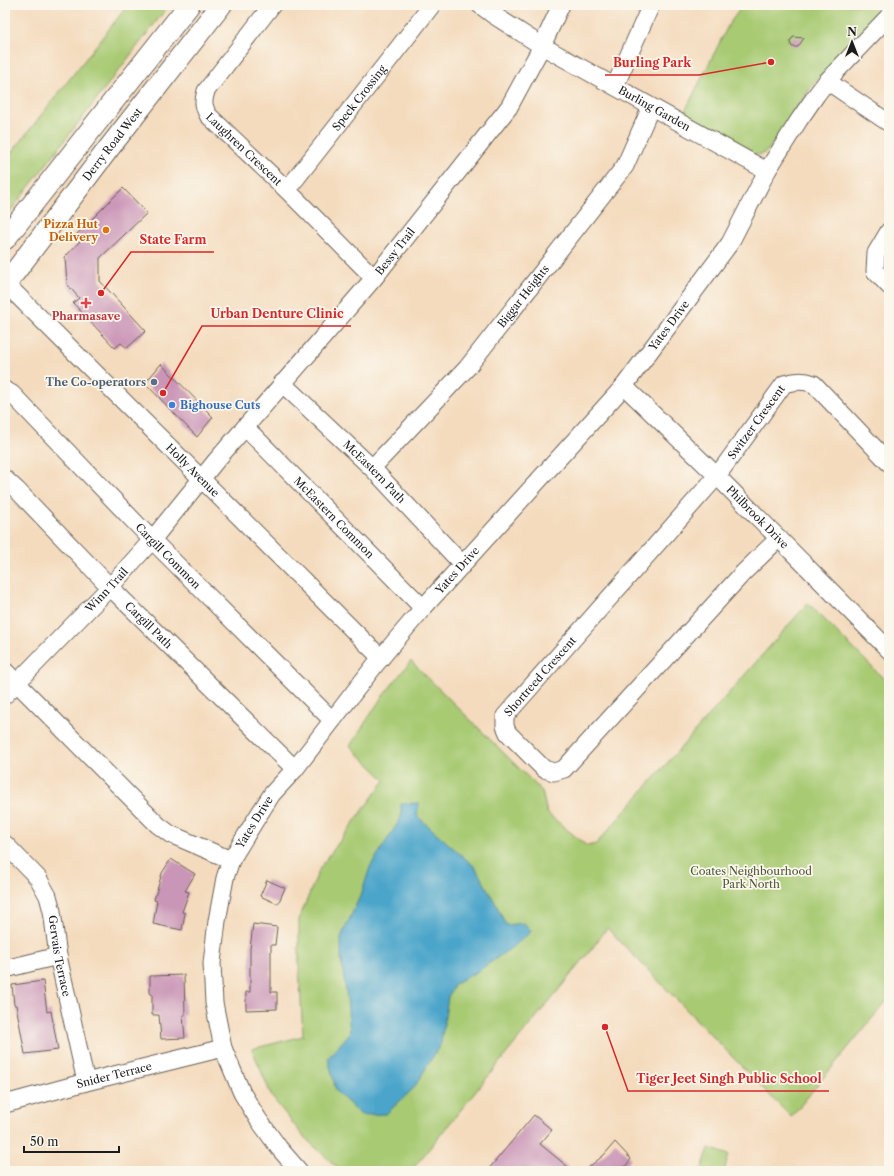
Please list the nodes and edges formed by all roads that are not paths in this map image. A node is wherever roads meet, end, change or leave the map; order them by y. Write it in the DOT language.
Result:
graph roads {
  1 [pos="189,5"];
  2 [pos="221,5"];
  3 [pos="272,5"];
  4 [pos="432,5"];
  5 [pos="480,5"];
  6 [pos="561,5"];
  7 [pos="651,5"];
  8 [pos="889,16"];
  9 [pos="542,46"];
  10 [pos="827,80"];
  11 [pos="615,86"];
  12 [pos="651,107"];
  13 [pos="889,123"];
  14 [pos="767,171"];
  15 [pos="287,190"];
  16 [pos="889,232"];
  17 [pos="5,239"];
  18 [pos="374,278"];
  19 [pos="5,284"];
  20 [pos="889,286"];
  21 [pos="282,383"];
  22 [pos="624,386"];
  23 [pos="5,390"];
  24 [pos="245,427"];
  25 [pos="889,462"];
  26 [pos="372,468"];
  27 [pos="717,476"];
  28 [pos="5,478"];
  29 [pos="201,478"];
  30 [pos="779,538"];
  31 [pos="152,540"];
  32 [pos="462,564"];
  33 [pos="110,587"];
  34 [pos="423,608"];
  35 [pos="889,650"];
  36 [pos="381,658"];
  37 [pos="9,683"];
  38 [pos="332,720"];
  39 [pos="295,769"];
  40 [pos="5,844"];
  41 [pos="231,860"];
  42 [pos="58,956"];
  43 [pos="5,969"];
  44 [pos="223,1048"];
  45 [pos="86,1082"];
  46 [pos="5,1104"];
  47 [pos="299,1171"];
  1 -- 17 [label="main road"];
  2 -- 19 [label="main road, Derry Road West"];
  3 -- 15 [label="street, Laughren Crescent"];
  4 -- 15 [label="street, Speck Crossing"];
  5 -- 9 [label="street"];
  6 -- 9 [label="street, Bessy Trail"];
  7 -- 11 [label="street"];
  8 -- 10 [label="street, Yates Drive"];
  9 -- 11 [label="street, Burling Garden"];
  9 -- 18 [label="street, Bessy Trail"];
  10 -- 13 [label="street"];
  10 -- 14 [label="street, Yates Drive"];
  11 -- 12 [label="street, Burling Garden"];
  12 -- 14 [label="street, Burling Garden"];
  12 -- 26 [label="street, Biggar Heights"];
  14 -- 22 [label="street, Yates Drive"];
  15 -- 18 [label="street, Laughren Crescent"];
  16 -- 20 [label="street"];
  18 -- 21 [label="street, Bessy Trail"];
  19 -- 29 [label="street, Holly Avenue"];
  21 -- 24 [label="street, Bessy Trail"];
  21 -- 26 [label="street, McEastern Path"];
  22 -- 27 [label="street, Philbrook Drive"];
  22 -- 32 [label="street, Yates Drive"];
  23 -- 31 [label="street, Cargill Common"];
  24 -- 29 [label="street, Bessy Trail"];
  24 -- 34 [label="street, McEastern Common"];
  25 -- 27 [label="street, Switzer Crescent"];
  26 -- 32 [label="street, McEastern Path"];
  27 -- 30 [label="street, Philbrook Drive"];
  27 -- 30 [label="street, Shortreed Crescent"];
  28 -- 33 [label="street, Cargill Path"];
  29 -- 31 [label="street, Winn Trail"];
  29 -- 36 [label="street, Holly Avenue"];
  30 -- 35 [label="street, Philbrook Drive"];
  31 -- 33 [label="street, Winn Trail"];
  31 -- 38 [label="street, Cargill Common"];
  32 -- 34 [label="street, Yates Drive"];
  33 -- 37 [label="street, Winn Trail"];
  33 -- 39 [label="street, Cargill Path"];
  34 -- 36 [label="street, Yates Drive"];
  36 -- 38 [label="street, Yates Drive"];
  37 -- 41 [label="street"];
  38 -- 39 [label="street, Yates Drive"];
  39 -- 41 [label="street, Yates Drive"];
  40 -- 42 [label="street, Gervais Terrace"];
  41 -- 44 [label="street, Yates Drive"];
  42 -- 43 [label="street"];
  42 -- 45 [label="street, Gervais Terrace"];
  44 -- 45 [label="street, Snider Terrace"];
  44 -- 47 [label="street, Yates Drive"];
  45 -- 46 [label="street, Snider Terrace"];
}
